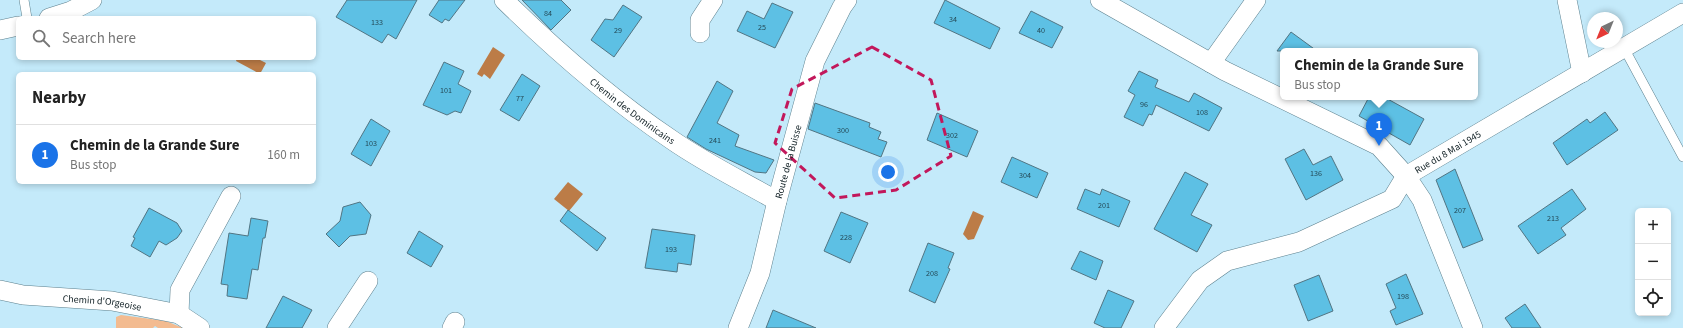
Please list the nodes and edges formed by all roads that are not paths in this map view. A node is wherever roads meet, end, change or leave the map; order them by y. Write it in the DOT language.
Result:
graph roads {
  1 [pos="24,0"];
  2 [pos="92,0"];
  3 [pos="504,0"];
  4 [pos="712,0"];
  5 [pos="847,0"];
  6 [pos="1100,0"];
  7 [pos="1256,0"];
  8 [pos="1567,0"];
  9 [pos="1683,13"];
  10 [pos="27,16"];
  11 [pos="56,16"];
  12 [pos="16,26"];
  13 [pos="0,30"];
  14 [pos="700,33"];
  15 [pos="1624,48"];
  16 [pos="1211,63"];
  17 [pos="1582,73"];
  18 [pos="1280,97"];
  19 [pos="1286,100"];
  20 [pos="1683,157"];
  21 [pos="1406,176"];
  22 [pos="231,196"];
  23 [pos="777,201"];
  24 [pos="368,281"];
  25 [pos="0,290"];
  26 [pos="179,314"];
  27 [pos="200,328"];
  28 [pos="337,328"];
  29 [pos="738,328"];
  30 [pos="1164,328"];
  31 [pos="1473,328"];
  1 -- 10 [label="lane"];
  2 -- 11 [label="street"];
  3 -- 23 [label="street, Chemin des Dominicains"];
  4 -- 14 [label="street"];
  5 -- 23 [label="street, Route de la Buisse"];
  6 -- 16 [label="street"];
  7 -- 16 [label="street"];
  8 -- 17 [label="street"];
  9 -- 15 [label="street, Rue du 8 Mai 1945"];
  12 -- 13 [label="street"];
  15 -- 17 [label="street, Rue du 8 Mai 1945"];
  15 -- 20 [label="lane"];
  16 -- 18 [label="street"];
  17 -- 21 [label="street, Rue du 8 Mai 1945"];
  19 -- 21 [label="street"];
  21 -- 30 [label="street, Rue du 8 Mai 1945"];
  21 -- 31 [label="street"];
  22 -- 26 [label="street"];
  23 -- 29 [label="street, Route de la Buisse"];
  24 -- 28 [label="street"];
  25 -- 26 [label="street, Chemin d'Orgeoise"];
  26 -- 27 [label="street, Chemin d'Orgeoise"];
}
